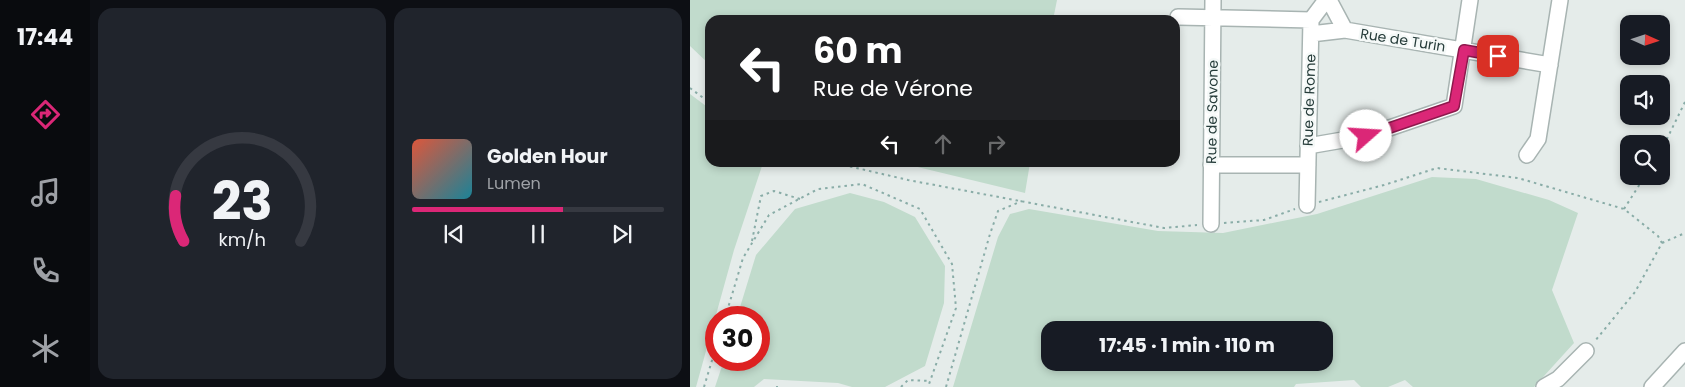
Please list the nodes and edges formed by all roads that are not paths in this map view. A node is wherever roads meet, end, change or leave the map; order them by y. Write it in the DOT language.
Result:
graph roads {
  1 [pos="1213,0"];
  2 [pos="1328,0"];
  3 [pos="1470,0"];
  4 [pos="1560,0"];
  5 [pos="1180,17"];
  6 [pos="1212,18"];
  7 [pos="1311,27"];
  8 [pos="1345,30"];
  9 [pos="1464,50"];
  10 [pos="1550,65"];
  11 [pos="1308,146"];
  12 [pos="1527,155"];
  13 [pos="1211,165"];
  14 [pos="1308,165"];
  15 [pos="1306,205"];
  16 [pos="1210,224"];
  17 [pos="1586,351"];
  18 [pos="1685,351"];
  19 [pos="1560,383"];
  20 [pos="1544,387"];
  21 [pos="1652,387"];
  1 -- 6 [label="street, Rue de Savone"];
  2 -- 7 [label="street"];
  2 -- 8 [label="street, Rue de Turin"];
  3 -- 9 [label="street"];
  4 -- 10 [label="street"];
  5 -- 6 [label="street, Rue de Turin"];
  6 -- 7 [label="street, Rue de Turin"];
  6 -- 13 [label="street, Rue de Savone"];
  7 -- 8 [label="street, Rue de Turin"];
  7 -- 11 [label="street, Rue de Rome"];
  8 -- 9 [label="street, Rue de Turin"];
  9 -- 10 [label="street, Rue de Turin"];
  9 -- 11 [label="street"];
  10 -- 12 [label="street"];
  11 -- 14 [label="street, Rue de Rome"];
  13 -- 14 [label="street"];
  13 -- 16 [label="street, Rue de Savone"];
  14 -- 15 [label="street, Rue de Rome"];
  17 -- 19 [label="street"];
  18 -- 21 [label="street"];
  19 -- 20 [label="street"];
}
